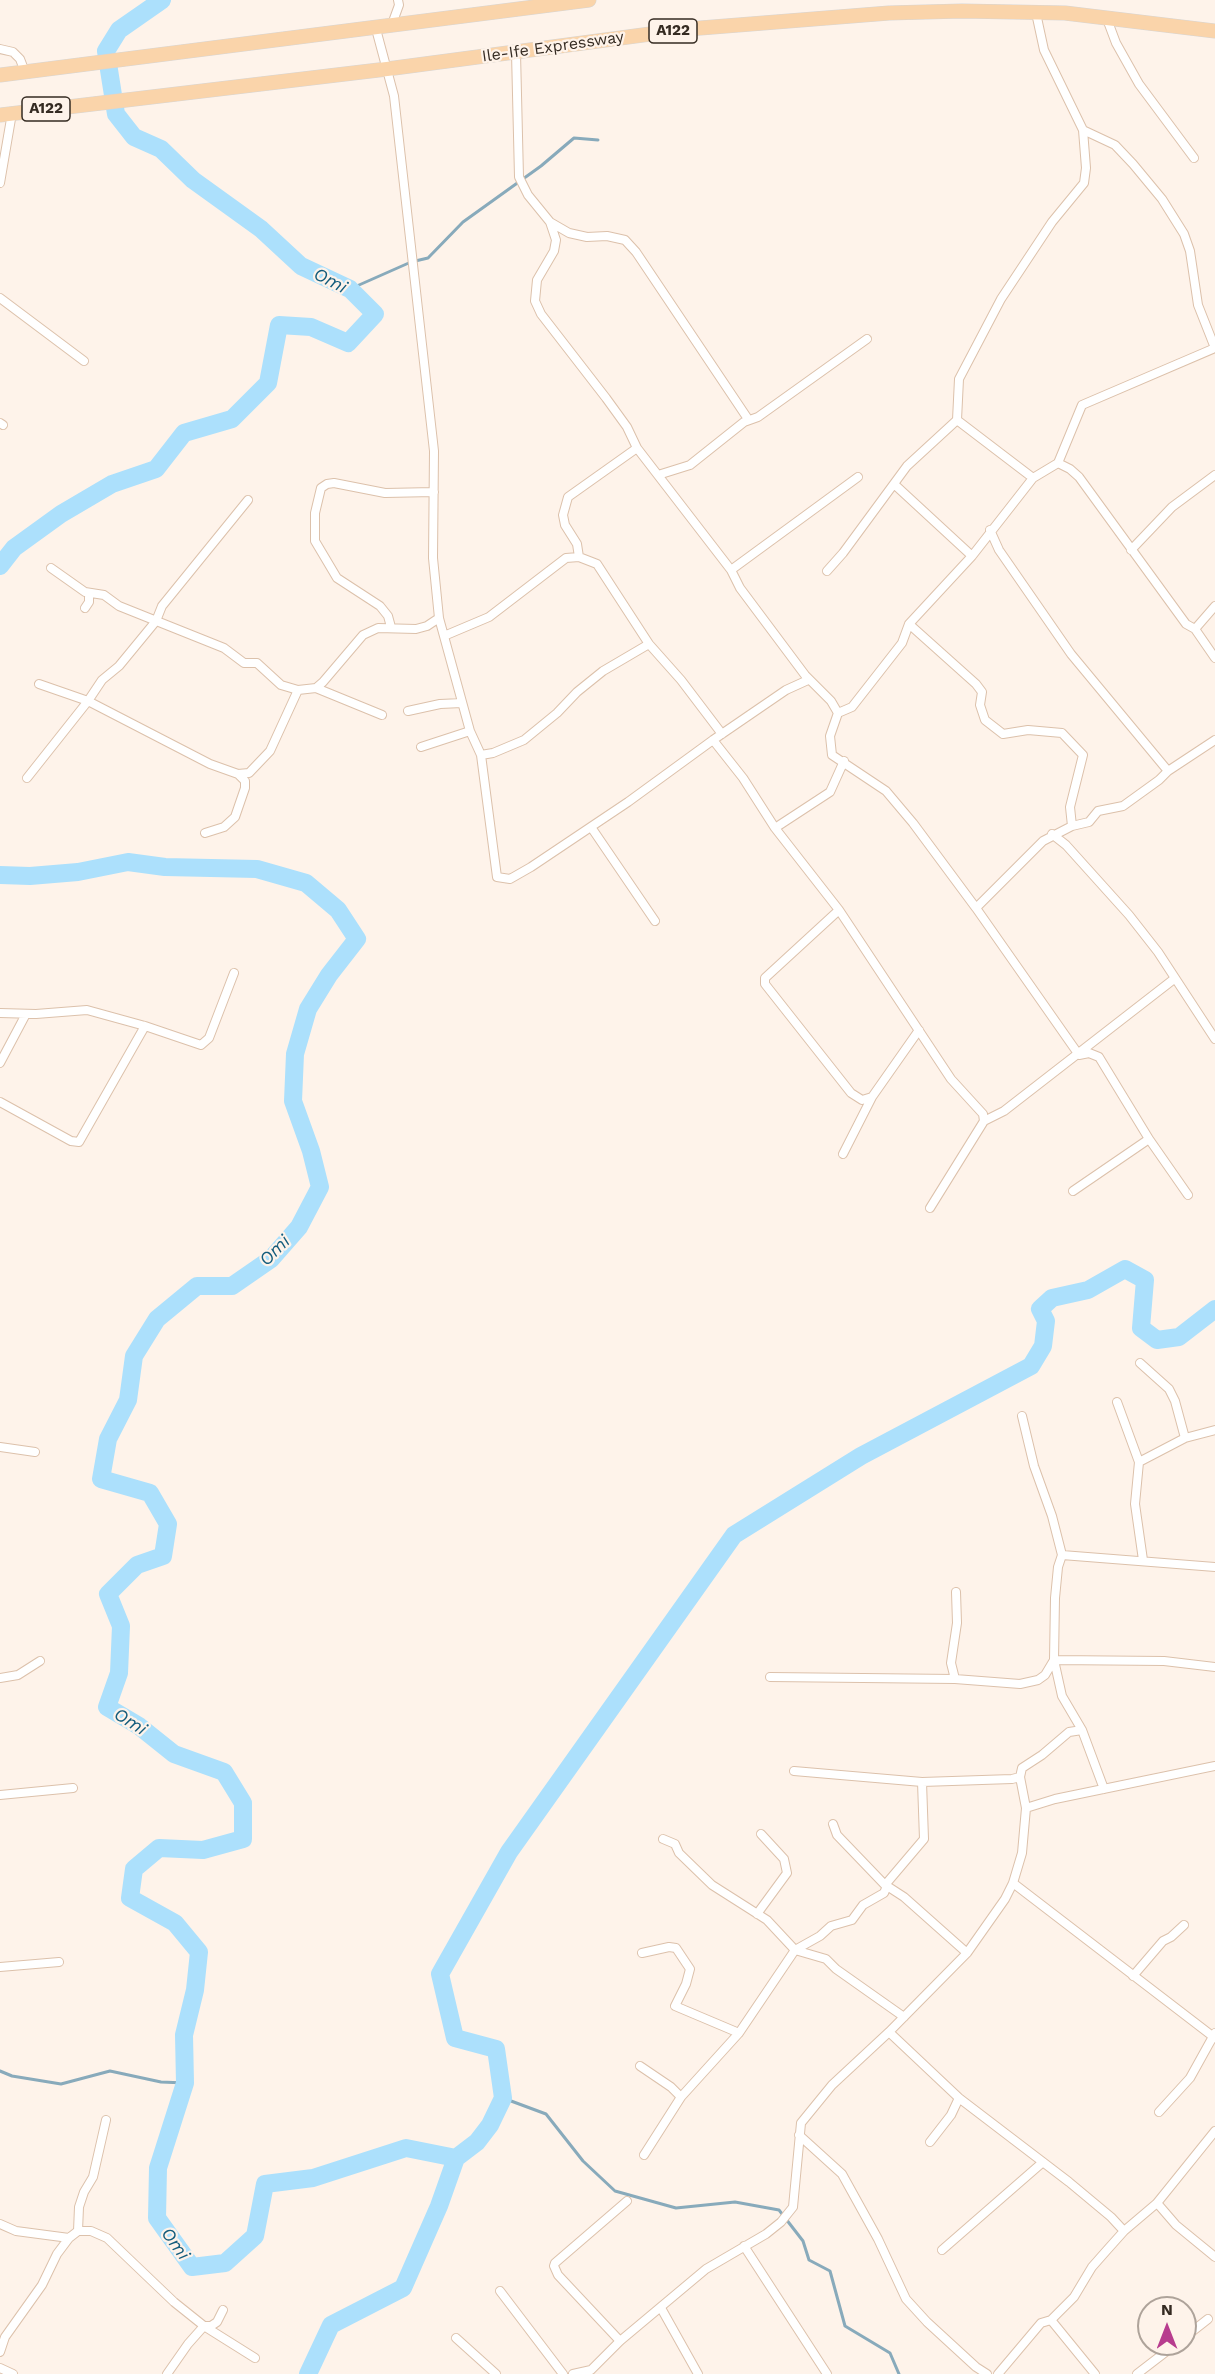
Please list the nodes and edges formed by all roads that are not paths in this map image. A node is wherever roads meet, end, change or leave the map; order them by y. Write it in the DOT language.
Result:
graph roads {
  1 [pos="589,0"];
  2 [pos="401,2"];
  3 [pos="536,3"];
  4 [pos="1036,13"];
  5 [pos="1107,19"];
  6 [pos="391,27"];
  7 [pos="376,29"];
  8 [pos="1215,31"];
  9 [pos="0,49"];
  10 [pos="516,53"];
  11 [pos="387,69"];
  12 [pos="25,72"];
  13 [pos="0,75"];
  14 [pos="6,114"];
  15 [pos="1083,130"];
  16 [pos="1194,158"];
  17 [pos="0,183"];
  18 [pos="549,222"];
  19 [pos="0,298"];
  20 [pos="867,339"];
  21 [pos="1215,348"];
  22 [pos="84,361"];
  23 [pos="748,419"];
  24 [pos="957,420"];
  25 [pos="637,448"];
  26 [pos="1058,463"];
  27 [pos="658,475"];
  28 [pos="1215,475"];
  29 [pos="858,477"];
  30 [pos="1033,478"];
  31 [pos="894,484"];
  32 [pos="434,492"];
  33 [pos="248,500"];
  34 [pos="990,530"];
  35 [pos="1131,550"];
  36 [pos="972,556"];
  37 [pos="579,557"];
  38 [pos="51,568"];
  39 [pos="731,570"];
  40 [pos="827,571"];
  41 [pos="89,592"];
  42 [pos="1215,606"];
  43 [pos="85,608"];
  44 [pos="439,618"];
  45 [pos="156,621"];
  46 [pos="909,624"];
  47 [pos="392,627"];
  48 [pos="1195,629"];
  49 [pos="444,636"];
  50 [pos="649,644"];
  51 [pos="1215,658"];
  52 [pos="805,675"];
  53 [pos="39,684"];
  54 [pos="316,688"];
  55 [pos="298,690"];
  56 [pos="88,702"];
  57 [pos="462,703"];
  58 [pos="408,711"];
  59 [pos="838,713"];
  60 [pos="381,714"];
  61 [pos="470,731"];
  62 [pos="722,734"];
  63 [pos="713,740"];
  64 [pos="1215,740"];
  65 [pos="421,747"];
  66 [pos="482,755"];
  67 [pos="843,761"];
  68 [pos="1168,771"];
  69 [pos="238,774"];
  70 [pos="27,778"];
  71 [pos="1072,826"];
  72 [pos="591,827"];
  73 [pos="775,828"];
  74 [pos="205,833"];
  75 [pos="1052,834"];
  76 [pos="976,908"];
  77 [pos="839,910"];
  78 [pos="655,921"];
  79 [pos="234,973"];
  80 [pos="1174,979"];
  81 [pos="0,1013"];
  82 [pos="26,1014"];
  83 [pos="145,1026"];
  84 [pos="919,1030"];
  85 [pos="1215,1039"];
  86 [pos="1078,1055"];
  87 [pos="0,1063"];
  88 [pos="872,1097"];
  89 [pos="0,1102"];
  90 [pos="984,1121"];
  91 [pos="1149,1138"];
  92 [pos="843,1154"];
  93 [pos="1073,1191"];
  94 [pos="1188,1195"];
  95 [pos="930,1208"];
  96 [pos="1140,1363"];
  97 [pos="1117,1402"];
  98 [pos="1022,1416"];
  99 [pos="1215,1430"];
  100 [pos="1185,1438"];
  101 [pos="0,1447"];
  102 [pos="35,1452"];
  103 [pos="1138,1462"];
  104 [pos="1062,1555"];
  105 [pos="1143,1560"];
  106 [pos="1215,1567"];
  107 [pos="956,1592"];
  108 [pos="40,1660"];
  109 [pos="1054,1660"];
  110 [pos="1215,1667"];
  111 [pos="770,1677"];
  112 [pos="0,1678"];
  113 [pos="955,1679"];
  114 [pos="1082,1730"];
  115 [pos="1215,1766"];
  116 [pos="794,1771"];
  117 [pos="1020,1777"];
  118 [pos="922,1782"];
  119 [pos="73,1788"];
  120 [pos="1104,1789"];
  121 [pos="0,1795"];
  122 [pos="1026,1808"];
  123 [pos="833,1824"];
  124 [pos="761,1834"];
  125 [pos="663,1839"];
  126 [pos="1013,1883"];
  127 [pos="757,1914"];
  128 [pos="1184,1925"];
  129 [pos="795,1950"];
  130 [pos="642,1953"];
  131 [pos="967,1953"];
  132 [pos="59,1962"];
  133 [pos="0,1967"];
  134 [pos="1133,1976"];
  135 [pos="904,2018"];
  136 [pos="739,2032"];
  137 [pos="890,2032"];
  138 [pos="1214,2036"];
  139 [pos="639,2066"];
  140 [pos="681,2097"];
  141 [pos="959,2098"];
  142 [pos="1159,2112"];
  143 [pos="106,2120"];
  144 [pos="1215,2131"];
  145 [pos="800,2135"];
  146 [pos="930,2142"];
  147 [pos="644,2155"];
  148 [pos="1043,2162"];
  149 [pos="627,2201"];
  150 [pos="1157,2203"];
  151 [pos="0,2224"];
  152 [pos="78,2231"];
  153 [pos="1124,2231"];
  154 [pos="69,2238"];
  155 [pos="744,2246"];
  156 [pos="942,2250"];
  157 [pos="1215,2257"];
  158 [pos="500,2291"];
  159 [pos="661,2308"];
  160 [pos="223,2310"];
  161 [pos="1208,2319"];
  162 [pos="1051,2320"];
  163 [pos="204,2326"];
  164 [pos="1197,2328"];
  165 [pos="456,2338"];
  166 [pos="620,2341"];
  167 [pos="0,2352"];
  168 [pos="1160,2356"];
  169 [pos="255,2358"];
  170 [pos="0,2368"];
  171 [pos="592,2372"];
  172 [pos="13,2374"];
  173 [pos="167,2374"];
  174 [pos="496,2374"];
  175 [pos="563,2374"];
  176 [pos="573,2374"];
  177 [pos="698,2374"];
  178 [pos="827,2374"];
  179 [pos="987,2374"];
  180 [pos="998,2374"];
  181 [pos="1095,2374"];
  182 [pos="1137,2374"];
  1 -- 3 [label="highway, A122"];
  2 -- 6 [label="street"];
  3 -- 6 [label="highway, A122"];
  4 -- 5 [label="highway, Ile-Ife Expressway / A122"];
  4 -- 10 [label="highway, Ile-Ife Expressway / A122"];
  4 -- 15 [label="street"];
  5 -- 8 [label="highway, Ile-Ife Expressway / A122"];
  5 -- 16 [label="street"];
  6 -- 7 [label="highway, A122"];
  7 -- 11 [label="street"];
  7 -- 12 [label="highway, A122"];
  9 -- 12 [label="street"];
  10 -- 11 [label="highway, Ile-Ife Expressway / A122"];
  10 -- 18 [label="street"];
  11 -- 14 [label="highway, Ile-Ife Expressway / A122"];
  11 -- 32 [label="street"];
  12 -- 13 [label="highway, A122"];
  14 -- 17 [label="street"];
  15 -- 21 [label="street"];
  15 -- 24 [label="street"];
  18 -- 23 [label="street"];
  18 -- 25 [label="street"];
  19 -- 22 [label="street"];
  20 -- 23 [label="street"];
  21 -- 26 [label="street"];
  23 -- 27 [label="street"];
  24 -- 30 [label="street"];
  24 -- 31 [label="street"];
  25 -- 27 [label="street"];
  25 -- 37 [label="street"];
  26 -- 30 [label="street"];
  26 -- 35 [label="street"];
  27 -- 39 [label="street"];
  28 -- 35 [label="street"];
  29 -- 39 [label="street"];
  30 -- 34 [label="street"];
  31 -- 36 [label="street"];
  31 -- 40 [label="street"];
  32 -- 44 [label="street"];
  32 -- 47 [label="street"];
  33 -- 45 [label="street"];
  34 -- 36 [label="street"];
  34 -- 68 [label="street"];
  35 -- 48 [label="street"];
  36 -- 46 [label="street"];
  37 -- 49 [label="street"];
  37 -- 50 [label="street"];
  38 -- 41 [label="street"];
  39 -- 52 [label="street"];
  41 -- 43 [label="street"];
  41 -- 45 [label="street"];
  42 -- 48 [label="street"];
  44 -- 47 [label="street"];
  44 -- 49 [label="street"];
  45 -- 55 [label="street"];
  45 -- 56 [label="street"];
  46 -- 59 [label="street"];
  46 -- 71 [label="street"];
  47 -- 54 [label="street"];
  48 -- 51 [label="street"];
  49 -- 57 [label="street"];
  50 -- 62 [label="street"];
  50 -- 66 [label="street"];
  52 -- 59 [label="street"];
  52 -- 62 [label="street"];
  53 -- 56 [label="street"];
  54 -- 55 [label="street"];
  54 -- 60 [label="street"];
  55 -- 69 [label="street"];
  56 -- 69 [label="street"];
  56 -- 70 [label="street"];
  57 -- 58 [label="street"];
  57 -- 61 [label="street"];
  59 -- 67 [label="street"];
  61 -- 65 [label="street"];
  61 -- 66 [label="street"];
  62 -- 63 [label="street"];
  63 -- 72 [label="street"];
  63 -- 73 [label="street"];
  64 -- 68 [label="street"];
  66 -- 72 [label="street"];
  67 -- 73 [label="street"];
  67 -- 76 [label="street"];
  68 -- 71 [label="street"];
  69 -- 74 [label="street"];
  71 -- 75 [label="street"];
  72 -- 78 [label="street"];
  73 -- 77 [label="street"];
  75 -- 76 [label="street"];
  75 -- 80 [label="street"];
  76 -- 86 [label="street"];
  77 -- 84 [label="street"];
  77 -- 88 [label="street"];
  79 -- 83 [label="street"];
  80 -- 85 [label="street"];
  80 -- 86 [label="street"];
  81 -- 82 [label="street"];
  82 -- 83 [label="street"];
  82 -- 87 [label="street"];
  83 -- 89 [label="street"];
  84 -- 88 [label="street"];
  84 -- 90 [label="street"];
  86 -- 90 [label="street"];
  86 -- 91 [label="street"];
  88 -- 92 [label="street"];
  90 -- 95 [label="street"];
  91 -- 93 [label="street"];
  91 -- 94 [label="street"];
  96 -- 100 [label="street"];
  97 -- 103 [label="street"];
  98 -- 104 [label="street"];
  99 -- 100 [label="street"];
  100 -- 103 [label="street"];
  101 -- 102 [label="street"];
  103 -- 105 [label="street"];
  104 -- 105 [label="street"];
  104 -- 109 [label="street"];
  105 -- 106 [label="street"];
  107 -- 113 [label="street"];
  108 -- 112 [label="street"];
  109 -- 110 [label="street"];
  109 -- 113 [label="street"];
  109 -- 114 [label="street"];
  111 -- 113 [label="street"];
  114 -- 117 [label="street"];
  114 -- 120 [label="street"];
  115 -- 120 [label="street"];
  116 -- 118 [label="street"];
  117 -- 118 [label="street"];
  117 -- 122 [label="street"];
  118 -- 123 [label="street"];
  119 -- 121 [label="street"];
  120 -- 122 [label="street"];
  122 -- 126 [label="street"];
  124 -- 127 [label="street"];
  125 -- 127 [label="street"];
  126 -- 131 [label="street"];
  126 -- 134 [label="street"];
  127 -- 129 [label="street"];
  128 -- 134 [label="street"];
  129 -- 131 [label="street"];
  129 -- 135 [label="street"];
  129 -- 136 [label="street"];
  130 -- 136 [label="street"];
  131 -- 135 [label="street"];
  132 -- 133 [label="street"];
  134 -- 138 [label="street"];
  135 -- 137 [label="street"];
  136 -- 140 [label="street"];
  137 -- 141 [label="street"];
  137 -- 145 [label="street"];
  138 -- 142 [label="street"];
  139 -- 140 [label="street"];
  140 -- 147 [label="street"];
  141 -- 146 [label="street"];
  141 -- 148 [label="street"];
  143 -- 152 [label="street"];
  144 -- 150 [label="street"];
  145 -- 155 [label="street"];
  145 -- 179 [label="street"];
  148 -- 153 [label="street"];
  148 -- 156 [label="street"];
  149 -- 166 [label="street"];
  150 -- 153 [label="street"];
  150 -- 157 [label="street"];
  151 -- 154 [label="street"];
  152 -- 154 [label="street"];
  152 -- 163 [label="street"];
  153 -- 162 [label="street"];
  154 -- 167 [label="street"];
  155 -- 159 [label="street"];
  155 -- 178 [label="street"];
  158 -- 175 [label="street"];
  159 -- 166 [label="street"];
  159 -- 177 [label="street"];
  160 -- 163 [label="street"];
  161 -- 164 [label="street"];
  162 -- 180 [label="street"];
  162 -- 181 [label="street"];
  163 -- 169 [label="street"];
  163 -- 173 [label="street"];
  165 -- 174 [label="street"];
  166 -- 171 [label="street"];
  168 -- 182 [label="street"];
  170 -- 172 [label="street"];
  171 -- 176 [label="street"];
}
